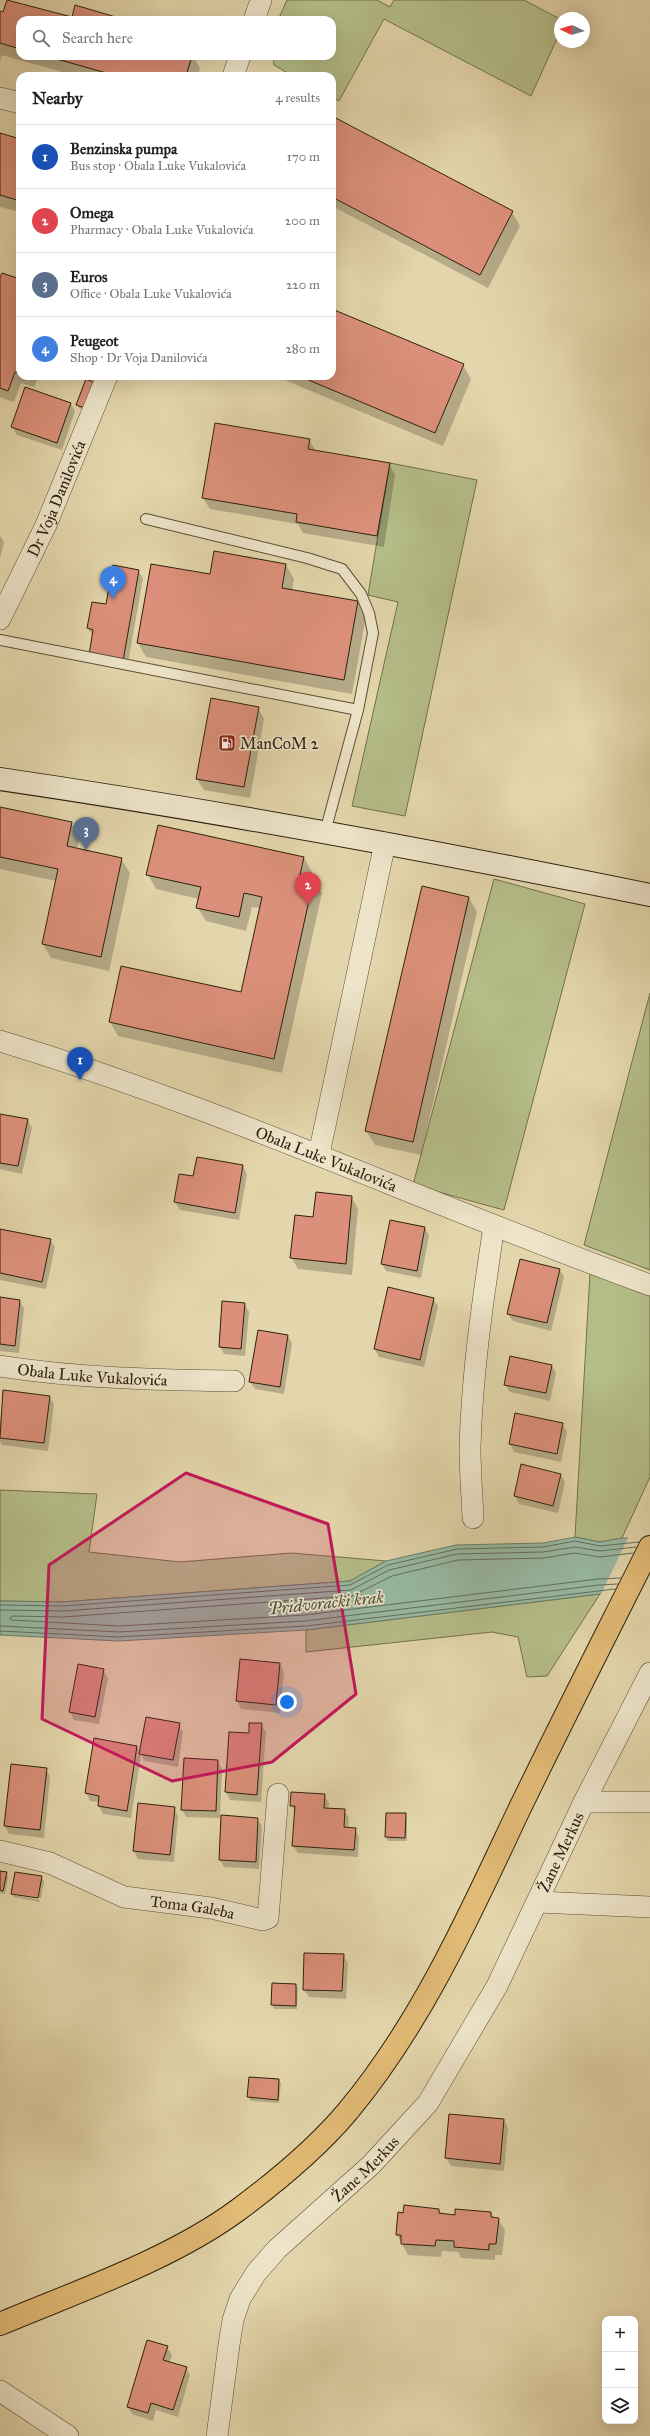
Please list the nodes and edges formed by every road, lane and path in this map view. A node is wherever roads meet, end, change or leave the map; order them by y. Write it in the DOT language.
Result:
graph roads {
  1 [pos="261,0"];
  2 [pos="255,16"];
  3 [pos="239,60"];
  4 [pos="234,72"];
  5 [pos="0,98"];
  6 [pos="16,102"];
  7 [pos="105,380"];
  8 [pos="146,519"];
  9 [pos="0,619"];
  10 [pos="0,640"];
  11 [pos="358,710"];
  12 [pos="0,778"];
  13 [pos="325,832"];
  14 [pos="385,842"];
  15 [pos="650,895"];
  16 [pos="0,1041"];
  17 [pos="319,1154"];
  18 [pos="494,1226"];
  19 [pos="650,1285"];
  20 [pos="0,1366"];
  21 [pos="234,1381"];
  22 [pos="473,1518"];
  23 [pos="650,1547"];
  24 [pos="650,1673"];
  25 [pos="278,1794"];
  26 [pos="584,1802"];
  27 [pos="650,1802"];
  28 [pos="0,1851"];
  29 [pos="538,1902"];
  30 [pos="650,1907"];
  31 [pos="0,2324"];
  32 [pos="0,2391"];
  33 [pos="68,2436"];
  34 [pos="217,2436"];
  1 -- 2 [label="street"];
  3 -- 4 [label="street"];
  5 -- 6 [label="street"];
  7 -- 9 [label="street, Dr Voja Danilovića"];
  8 -- 11 [label="lane"];
  10 -- 11 [label="lane"];
  11 -- 13 [label="lane"];
  12 -- 13 [label="street"];
  13 -- 14 [label="street"];
  14 -- 15 [label="street"];
  14 -- 17 [label="street"];
  16 -- 17 [label="street, Obala Luke Vukalovića"];
  17 -- 18 [label="street, Obala Luke Vukalovića"];
  18 -- 19 [label="street, Obala Luke Vukalovića"];
  18 -- 22 [label="street"];
  20 -- 21 [label="street, Obala Luke Vukalovića"];
  23 -- 31 [label="main road"];
  24 -- 26 [label="street, Žane Merkus"];
  25 -- 28 [label="street, Toma Galeba"];
  26 -- 27 [label="street, Žane Merkus"];
  26 -- 29 [label="street, Žane Merkus"];
  29 -- 30 [label="street, Žane Merkus"];
  29 -- 34 [label="street, Žane Merkus"];
  32 -- 33 [label="street"];
}
